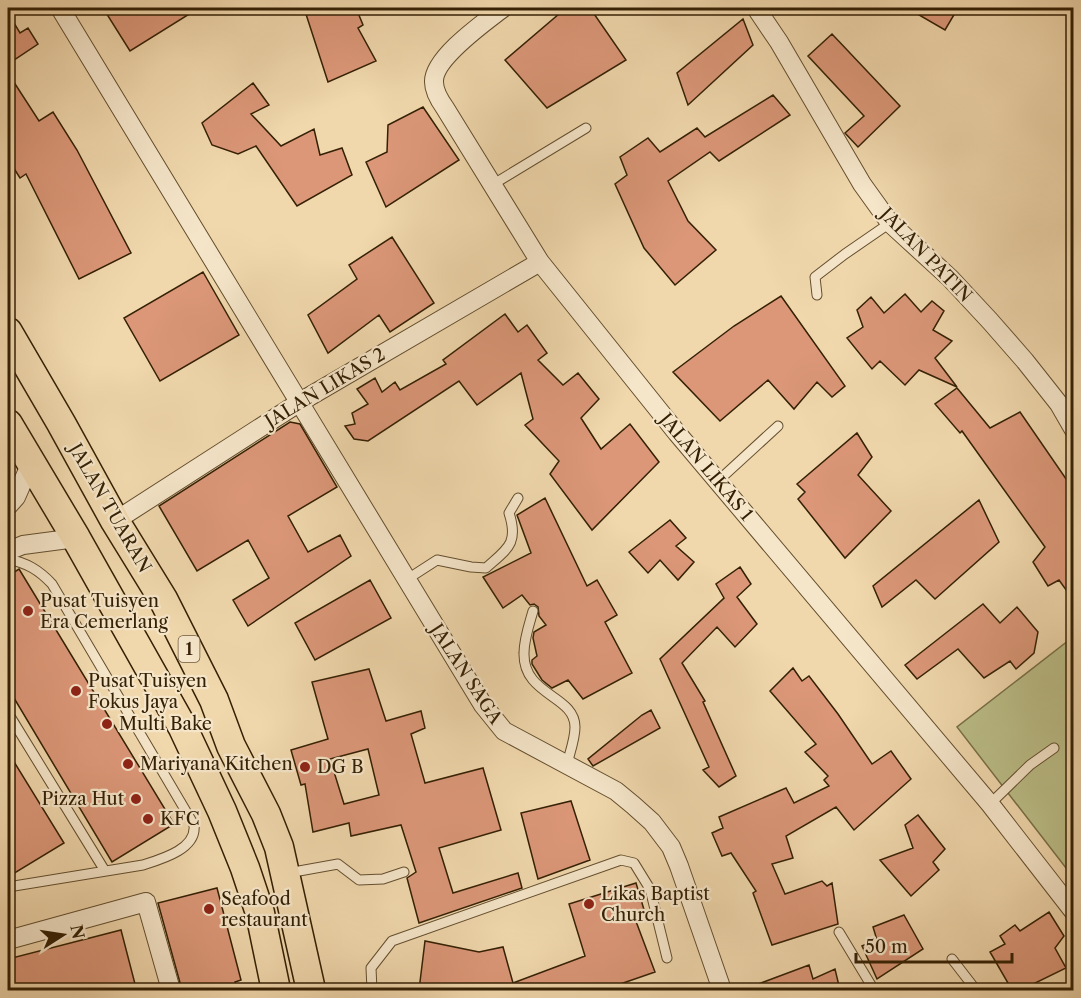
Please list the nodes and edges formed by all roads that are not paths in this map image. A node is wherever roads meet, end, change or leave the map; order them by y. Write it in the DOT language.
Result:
graph roads {
  1 [pos="60,8"];
  2 [pos="503,8"];
  3 [pos="756,8"];
  4 [pos="586,128"];
  5 [pos="492,185"];
  6 [pos="890,223"];
  7 [pos="540,262"];
  8 [pos="816,295"];
  9 [pos="8,332"];
  10 [pos="300,402"];
  11 [pos="8,424"];
  12 [pos="778,426"];
  13 [pos="1074,430"];
  14 [pos="31,463"];
  15 [pos="717,481"];
  16 [pos="518,498"];
  17 [pos="8,506"];
  18 [pos="115,521"];
  19 [pos="76,538"];
  20 [pos="8,551"];
  21 [pos="8,559"];
  22 [pos="405,580"];
  23 [pos="533,611"];
  24 [pos="8,713"];
  25 [pos="1054,748"];
  26 [pos="567,764"];
  27 [pos="990,804"];
  28 [pos="105,871"];
  29 [pos="404,872"];
  30 [pos="285,874"];
  31 [pos="8,887"];
  32 [pos="1074,912"];
  33 [pos="839,932"];
  34 [pos="8,940"];
  35 [pos="667,958"];
  36 [pos="952,959"];
  37 [pos="166,990"];
  38 [pos="276,990"];
  39 [pos="311,990"];
  40 [pos="372,990"];
  41 [pos="722,990"];
  42 [pos="874,990"];
  43 [pos="976,990"];
  1 -- 10 [label="street, JALAN SAGA"];
  2 -- 5 [label="street, JALAN LIKAS 1"];
  3 -- 6 [label="street, JALAN PATIN"];
  4 -- 5 [label="lane"];
  5 -- 7 [label="street, JALAN LIKAS 1"];
  6 -- 8 [label="lane"];
  6 -- 13 [label="street, JALAN PATIN"];
  7 -- 10 [label="street, JALAN LIKAS 2"];
  7 -- 15 [label="street, JALAN LIKAS 1"];
  9 -- 18 [label="main road, JALAN TUARAN / 1"];
  10 -- 18 [label="street, JALAN LIKAS 2"];
  10 -- 22 [label="street, JALAN SAGA"];
  11 -- 14 [label="main road"];
  12 -- 15 [label="lane"];
  14 -- 17 [label="street"];
  14 -- 19 [label="main road"];
  15 -- 27 [label="street, JALAN LIKAS 1"];
  16 -- 22 [label="lane"];
  18 -- 30 [label="main road, JALAN TUARAN / 1"];
  19 -- 20 [label="street"];
  19 -- 38 [label="main road"];
  21 -- 28 [label="lane"];
  22 -- 26 [label="street, JALAN SAGA"];
  23 -- 26 [label="lane"];
  24 -- 28 [label="lane"];
  25 -- 27 [label="lane"];
  26 -- 41 [label="street, JALAN SAGA"];
  27 -- 32 [label="street, JALAN LIKAS 1"];
  28 -- 31 [label="lane"];
  29 -- 30 [label="lane"];
  30 -- 39 [label="main road, JALAN TUARAN / 1"];
  33 -- 42 [label="lane"];
  34 -- 37 [label="street"];
  35 -- 40 [label="lane"];
  36 -- 43 [label="lane"];
}
